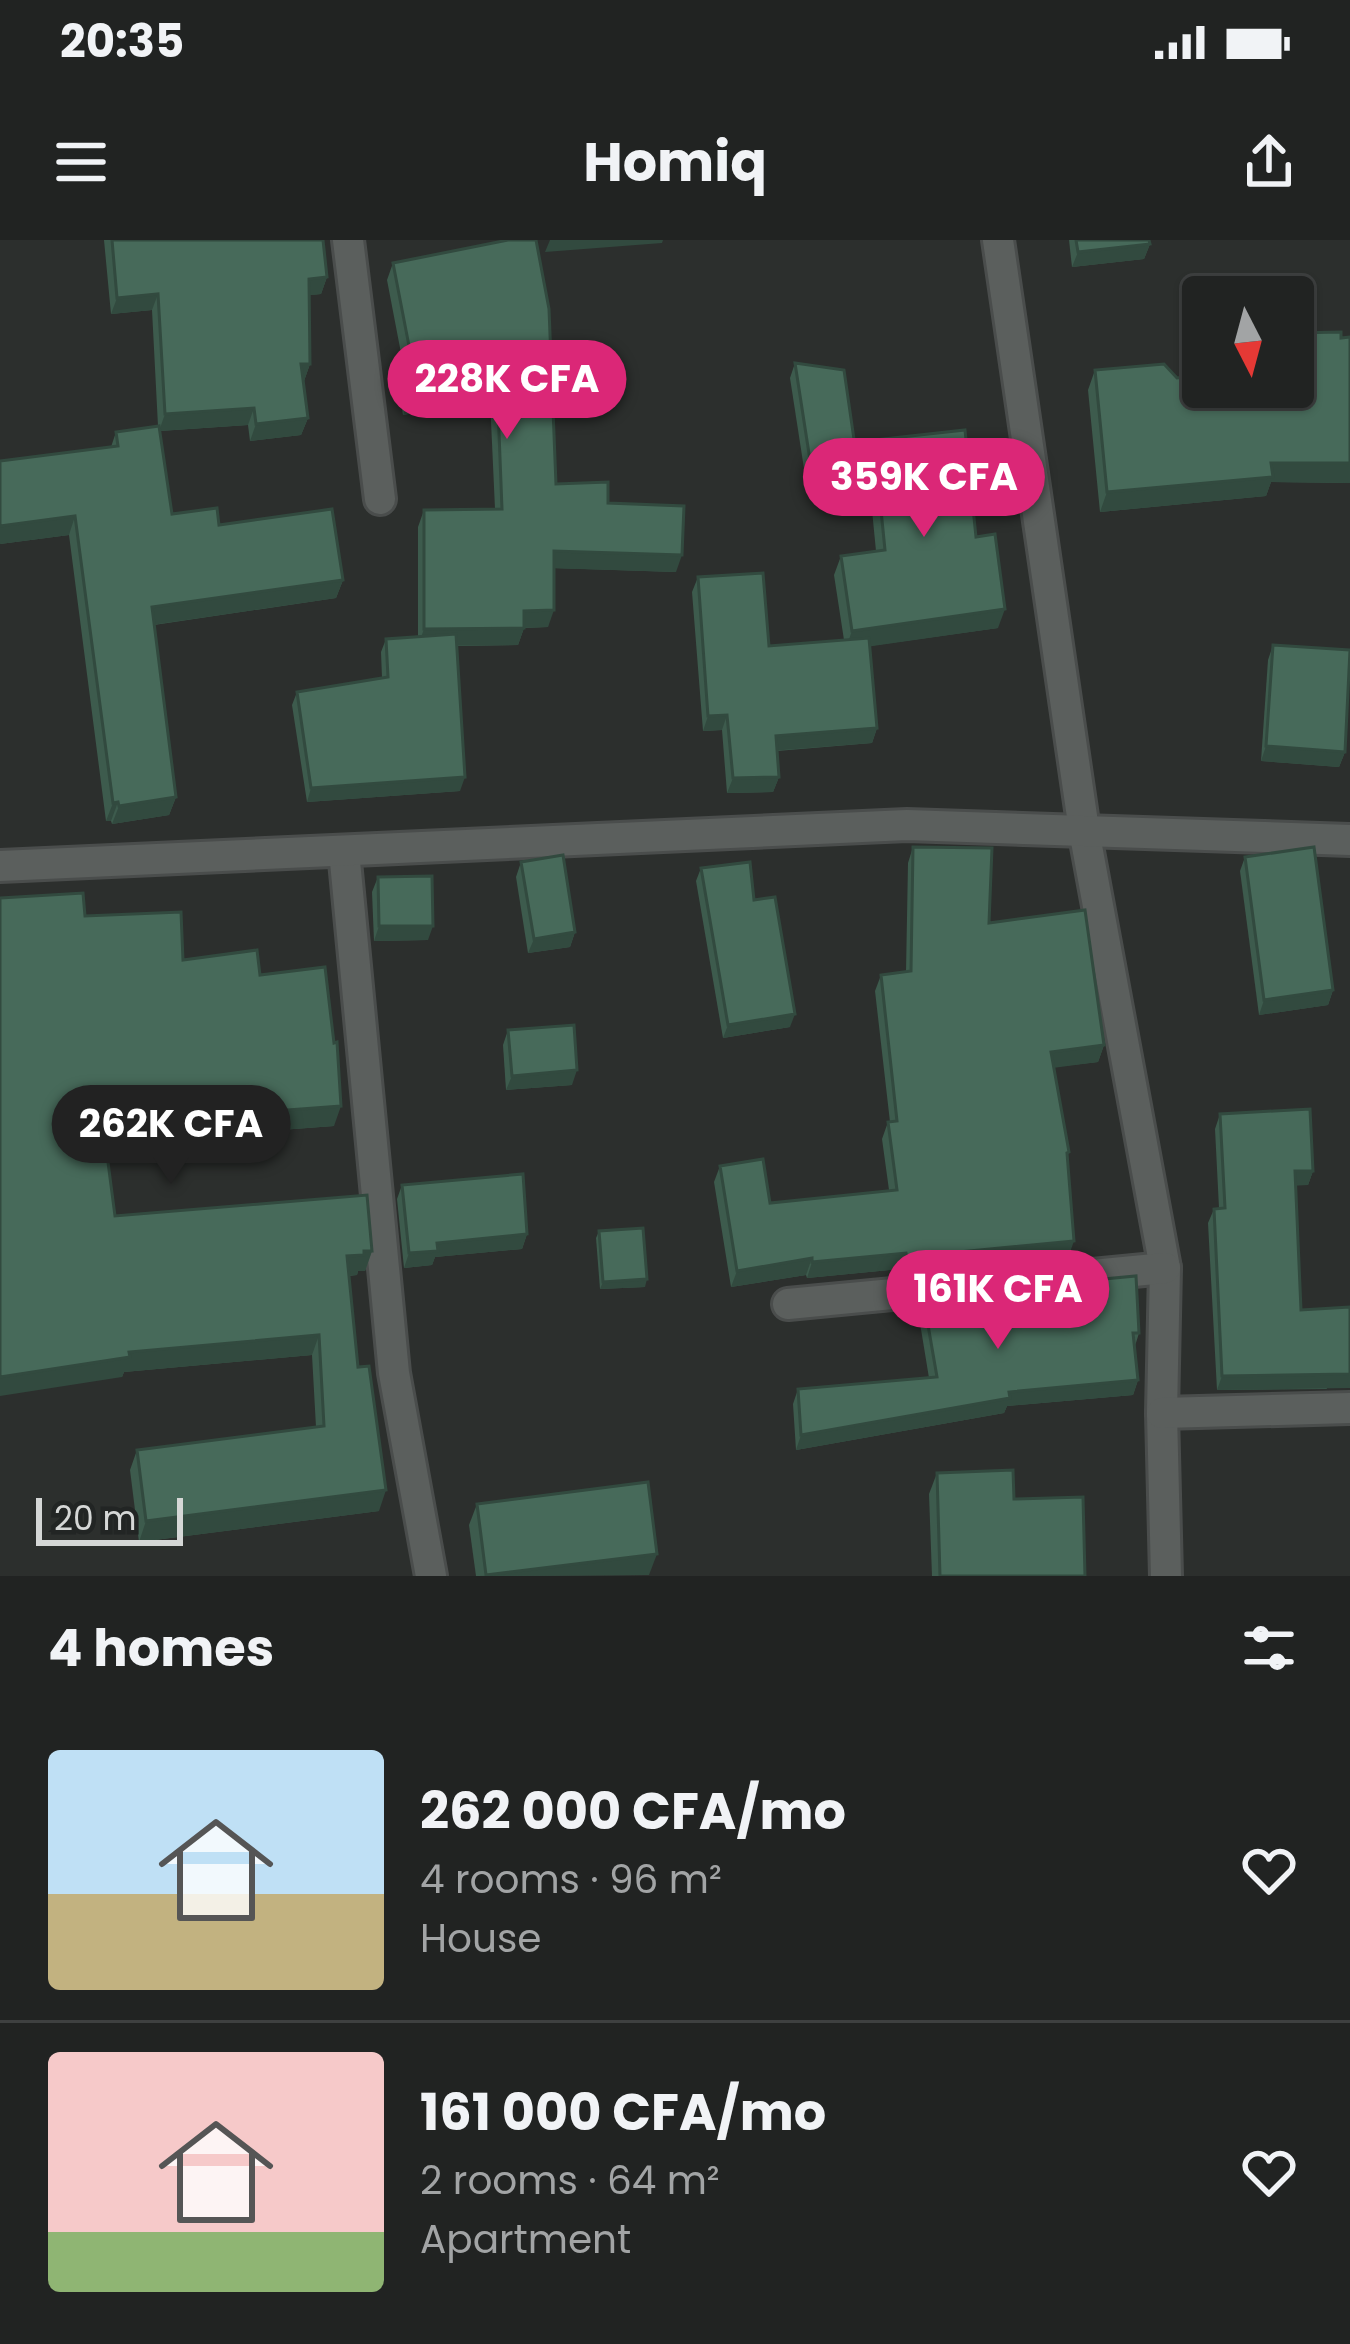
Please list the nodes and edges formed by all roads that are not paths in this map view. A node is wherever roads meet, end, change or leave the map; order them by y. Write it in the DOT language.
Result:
graph roads {
  1 [pos="348,240"];
  2 [pos="998,240"];
  3 [pos="380,499"];
  4 [pos="1084,830"];
  5 [pos="1350,840"];
  6 [pos="344,851"];
  7 [pos="0,866"];
  8 [pos="1165,1268"];
  9 [pos="788,1304"];
  10 [pos="1350,1408"];
  11 [pos="1162,1413"];
  12 [pos="431,1576"];
  13 [pos="1166,1576"];
  1 -- 3 [label="street"];
  2 -- 4 [label="street"];
  4 -- 5 [label="street"];
  4 -- 6 [label="street"];
  4 -- 8 [label="street"];
  6 -- 7 [label="street"];
  6 -- 12 [label="street"];
  8 -- 9 [label="street"];
  8 -- 11 [label="street"];
  10 -- 11 [label="street"];
  11 -- 13 [label="street"];
}
